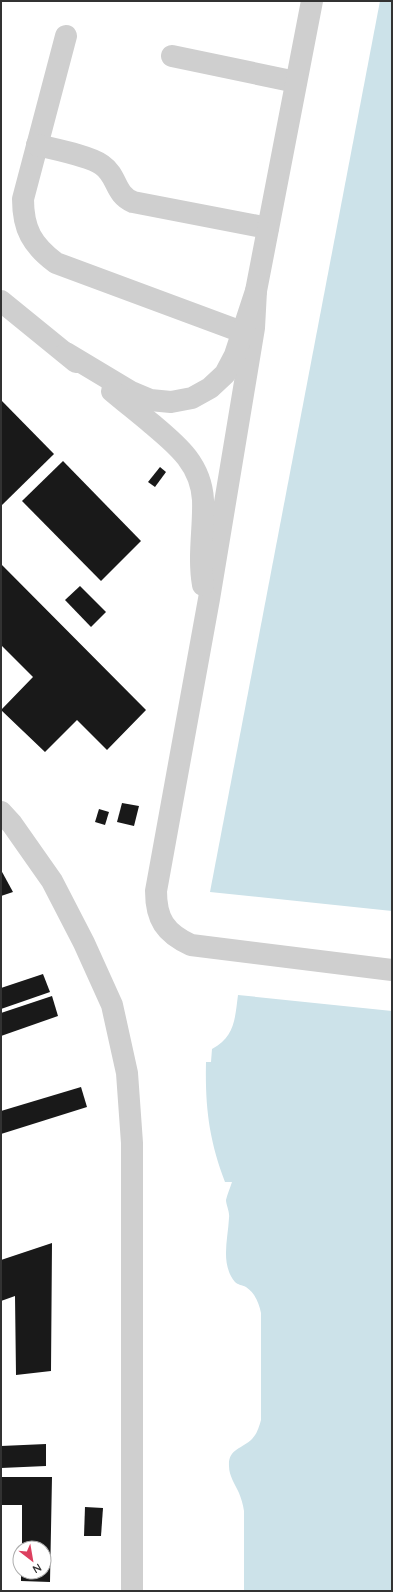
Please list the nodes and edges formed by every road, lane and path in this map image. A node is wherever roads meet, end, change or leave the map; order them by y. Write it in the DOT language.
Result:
graph roads {
  1 [pos="312,1"];
  2 [pos="66,36"];
  3 [pos="172,56"];
  4 [pos="296,82"];
  5 [pos="37,145"];
  6 [pos="268,228"];
  7 [pos="256,291"];
  8 [pos="1,301"];
  9 [pos="242,332"];
  10 [pos="66,353"];
  11 [pos="209,599"];
  12 [pos="1,812"];
  13 [pos="392,970"];
  14 [pos="132,1591"];
  1 -- 4 [label="lane"];
  2 -- 5 [label="lane"];
  3 -- 4 [label="lane"];
  4 -- 6 [label="lane"];
  5 -- 6 [label="lane"];
  5 -- 9 [label="lane"];
  6 -- 7 [label="lane"];
  7 -- 9 [label="lane"];
  7 -- 11 [label="lane"];
  8 -- 10 [label="lane"];
  9 -- 10 [label="lane"];
  10 -- 11 [label="lane"];
  11 -- 13 [label="lane"];
  12 -- 14 [label="lane"];
}
